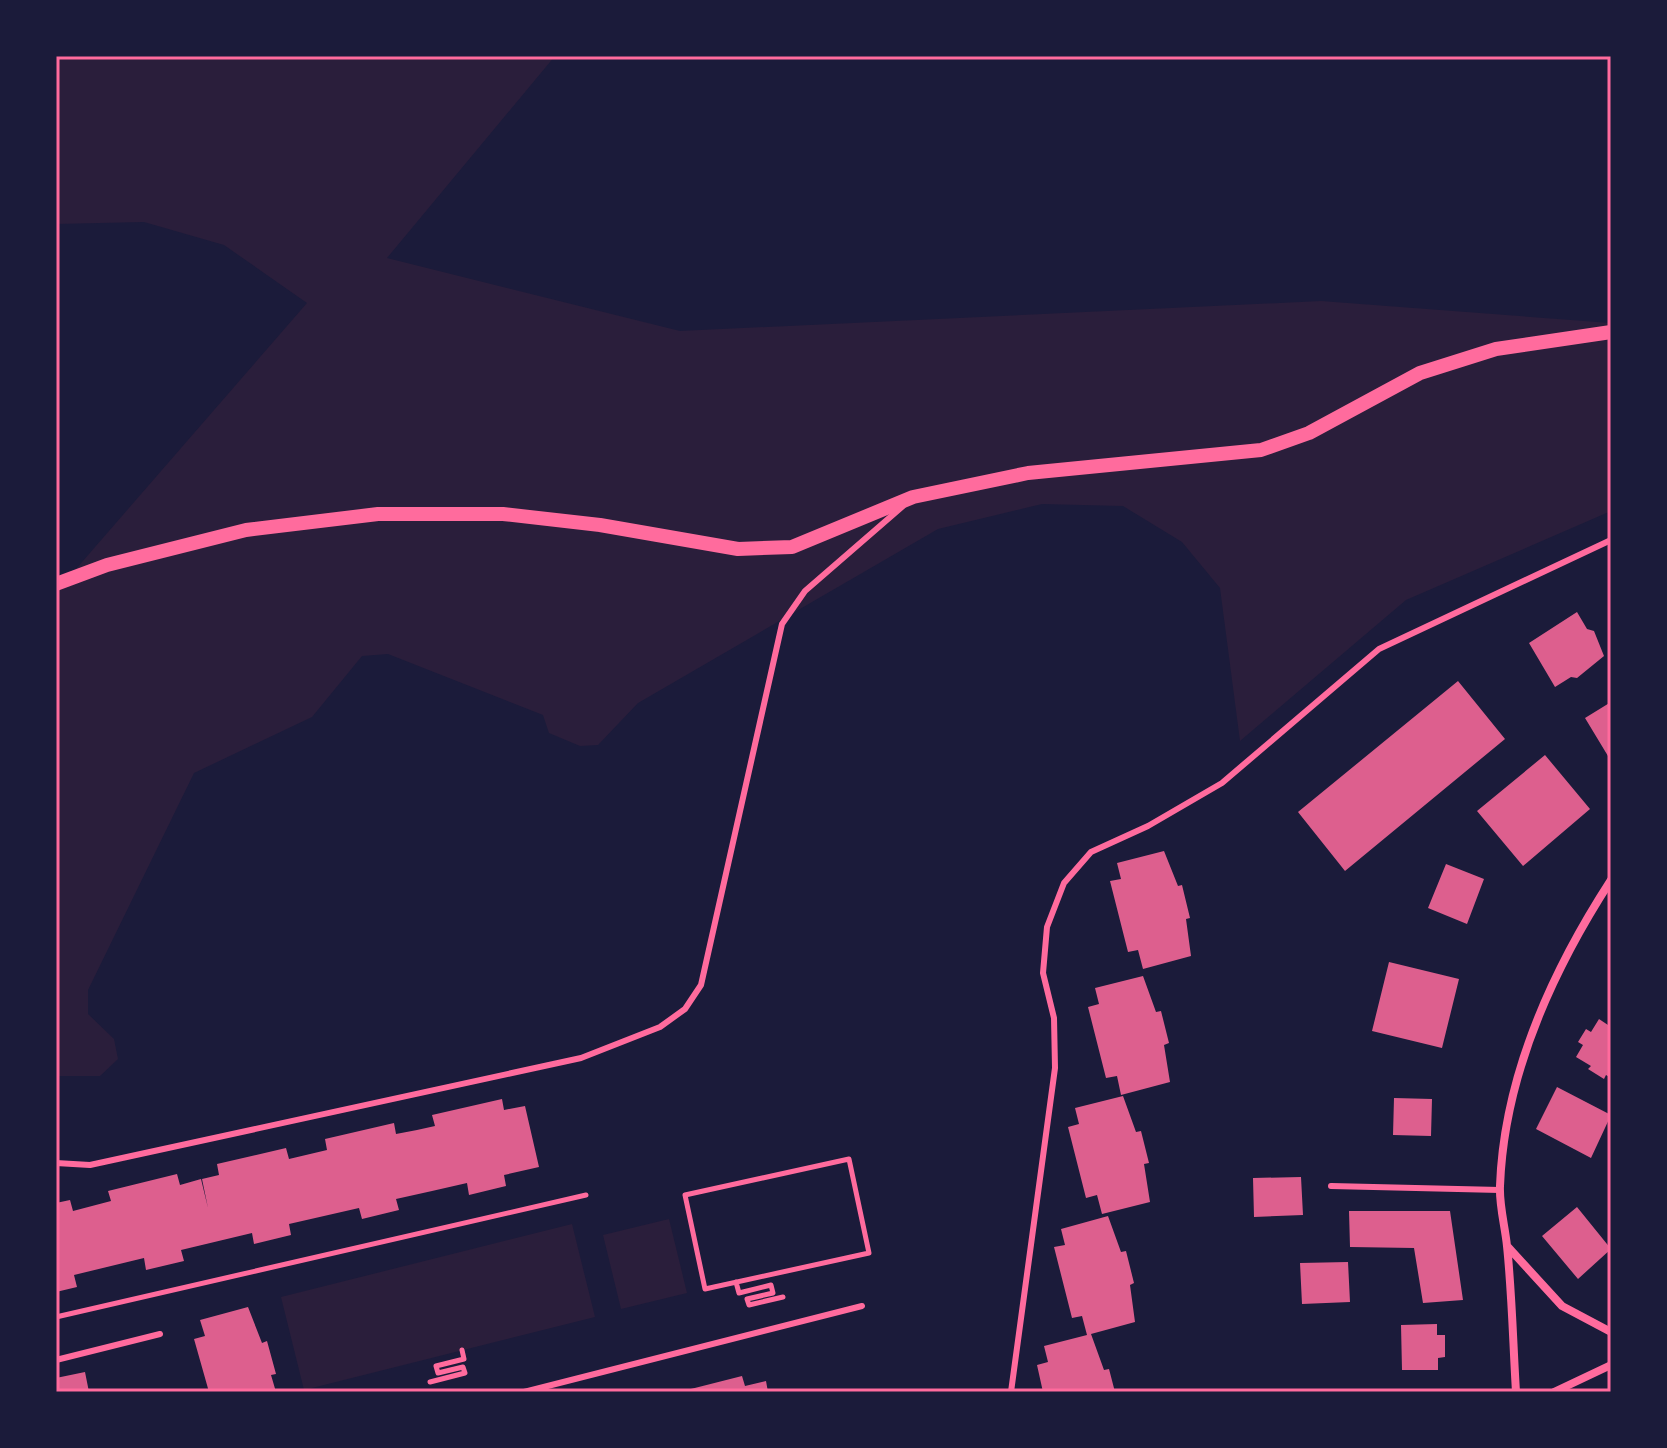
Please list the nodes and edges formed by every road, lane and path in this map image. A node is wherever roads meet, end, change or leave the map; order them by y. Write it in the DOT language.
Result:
graph roads {
  1 [pos="1611,332"];
  2 [pos="913,497"];
  3 [pos="1611,540"];
  4 [pos="56,584"];
  5 [pos="1611,880"];
  6 [pos="56,1163"];
  7 [pos="1331,1186"];
  8 [pos="1500,1190"];
  9 [pos="586,1195"];
  10 [pos="1507,1246"];
  11 [pos="736,1282"];
  12 [pos="783,1297"];
  13 [pos="862,1306"];
  14 [pos="56,1317"];
  15 [pos="1611,1332"];
  16 [pos="160,1334"];
  17 [pos="462,1350"];
  18 [pos="56,1360"];
  19 [pos="1611,1365"];
  20 [pos="430,1382"];
  21 [pos="524,1392"];
  22 [pos="1011,1392"];
  23 [pos="1516,1392"];
  24 [pos="1554,1392"];
  1 -- 2 [label="street"];
  2 -- 4 [label="street"];
  2 -- 6 [label="lane"];
  3 -- 22 [label="lane"];
  5 -- 8 [label="street"];
  7 -- 8 [label="lane"];
  8 -- 10 [label="street"];
  9 -- 14 [label="path"];
  10 -- 15 [label="street"];
  10 -- 23 [label="street"];
  11 -- 11 [label="path"];
  11 -- 12 [label="path"];
  13 -- 21 [label="lane"];
  16 -- 18 [label="lane"];
  17 -- 20 [label="path"];
  19 -- 24 [label="street"];
}
